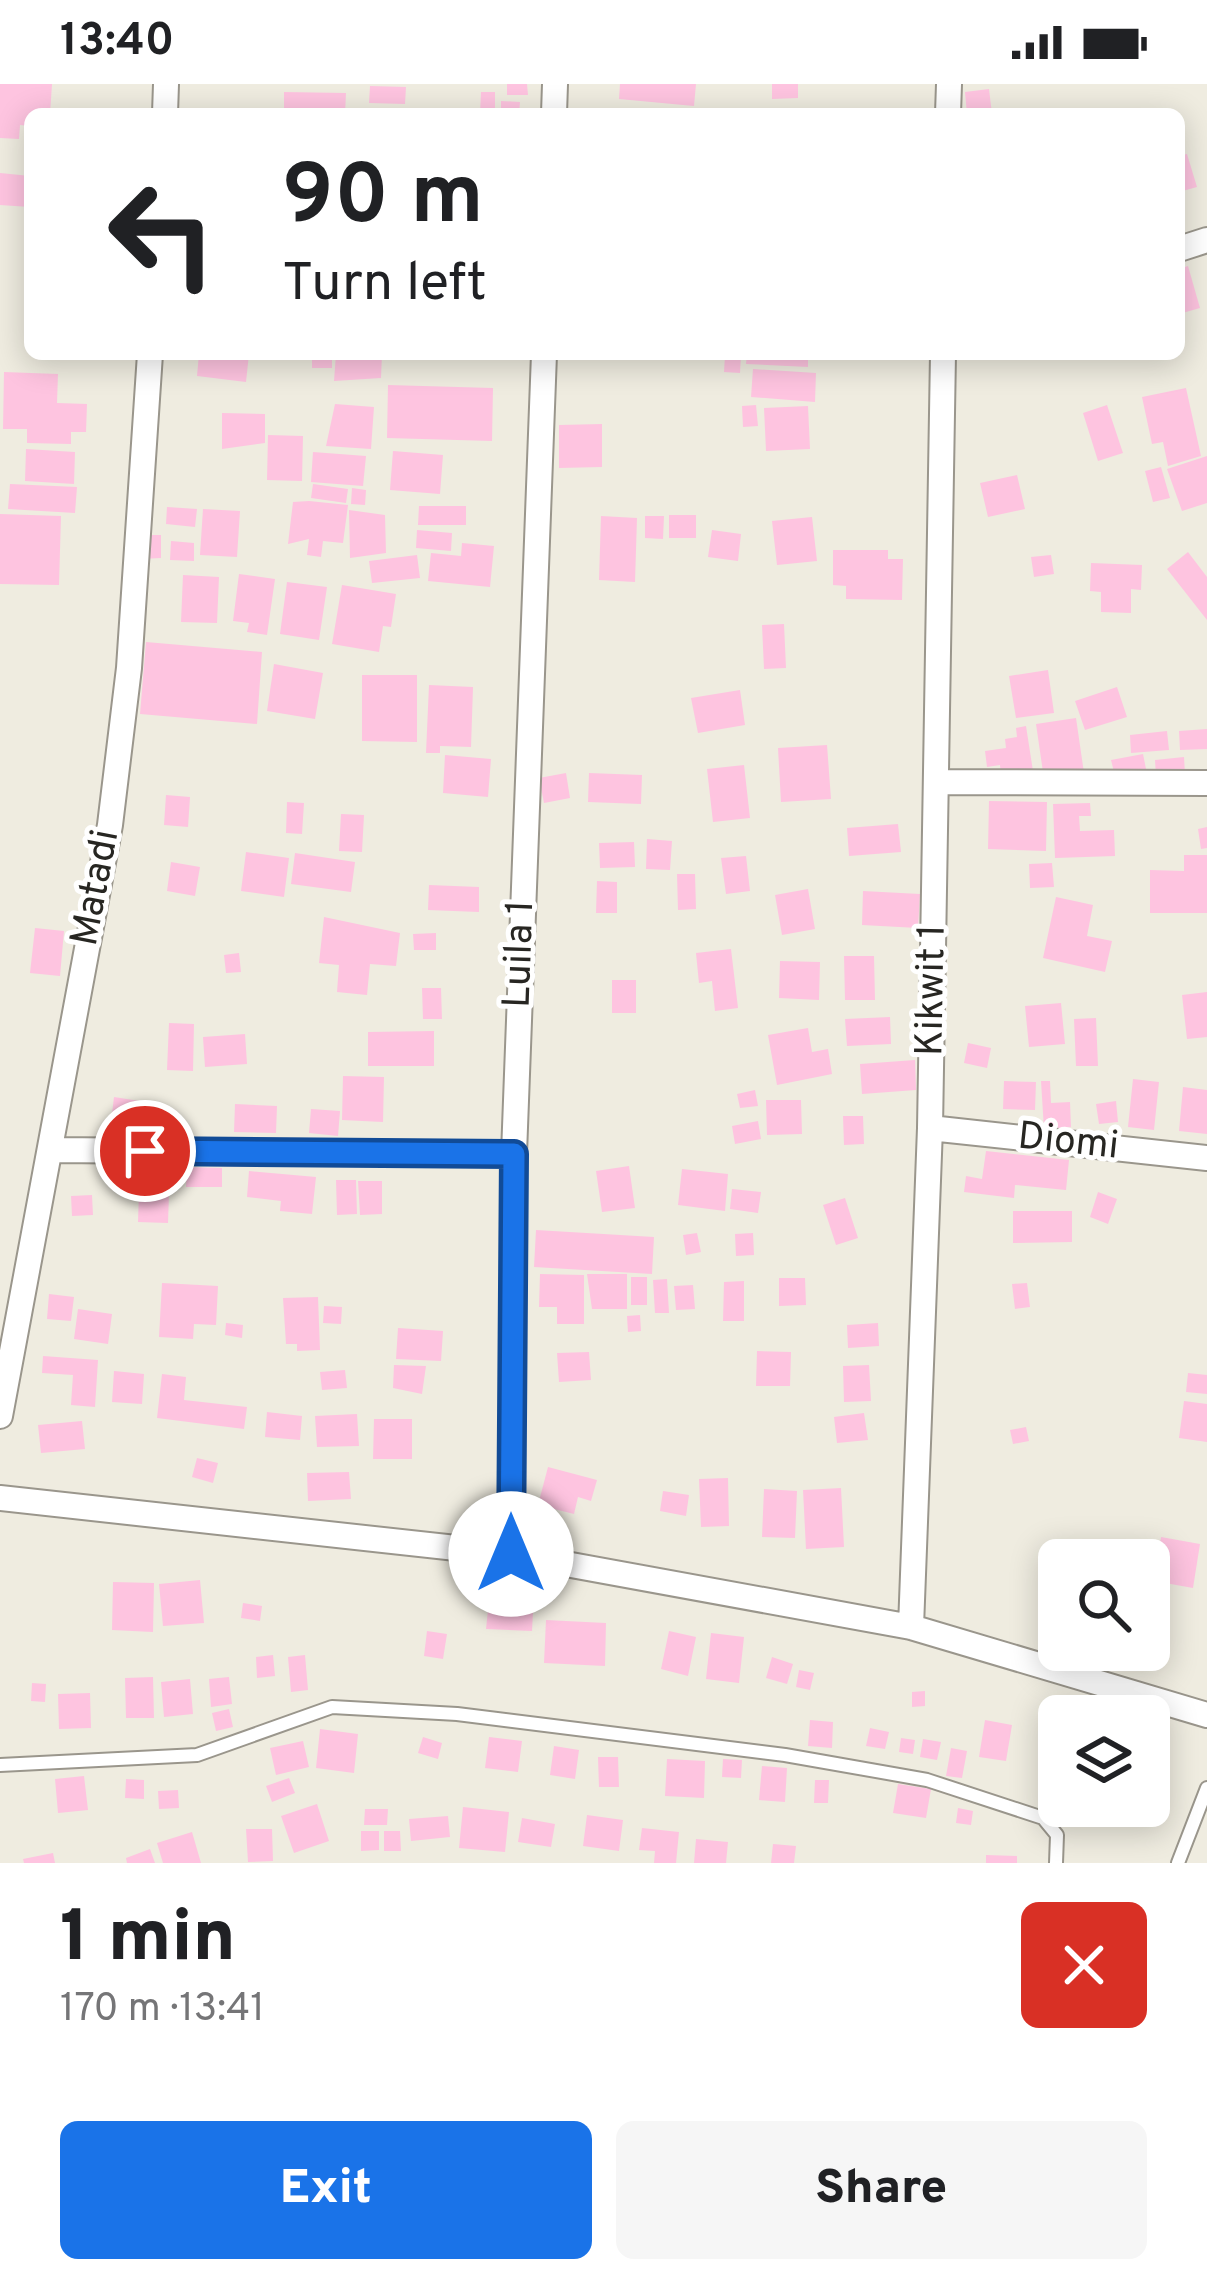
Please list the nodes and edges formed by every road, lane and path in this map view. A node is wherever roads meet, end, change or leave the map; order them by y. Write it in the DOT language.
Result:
graph roads {
  1 [pos="150,360"];
  2 [pos="544,360"];
  3 [pos="944,360"];
  4 [pos="937,782"];
  5 [pos="1207,783"];
  6 [pos="930,1128"];
  7 [pos="53,1150"];
  8 [pos="514,1154"];
  9 [pos="1207,1158"];
  10 [pos="0,1416"];
  11 [pos="0,1498"];
  12 [pos="511,1554"];
  13 [pos="911,1627"];
  14 [pos="1207,1715"];
  15 [pos="0,1765"];
  16 [pos="1207,1788"];
  17 [pos="1056,1863"];
  18 [pos="1178,1863"];
  1 -- 7 [label="street, Matadi"];
  2 -- 8 [label="street, Luila 1"];
  3 -- 4 [label="street, Kikwit 1"];
  4 -- 5 [label="street"];
  4 -- 6 [label="street, Kikwit 1"];
  6 -- 9 [label="street, Diomi"];
  6 -- 13 [label="street, Kikwit 1"];
  7 -- 8 [label="street"];
  7 -- 10 [label="street, Matadi"];
  8 -- 12 [label="street, Luila 1"];
  11 -- 12 [label="street"];
  12 -- 13 [label="street"];
  13 -- 14 [label="street"];
  15 -- 17 [label="lane"];
  16 -- 18 [label="lane"];
}
